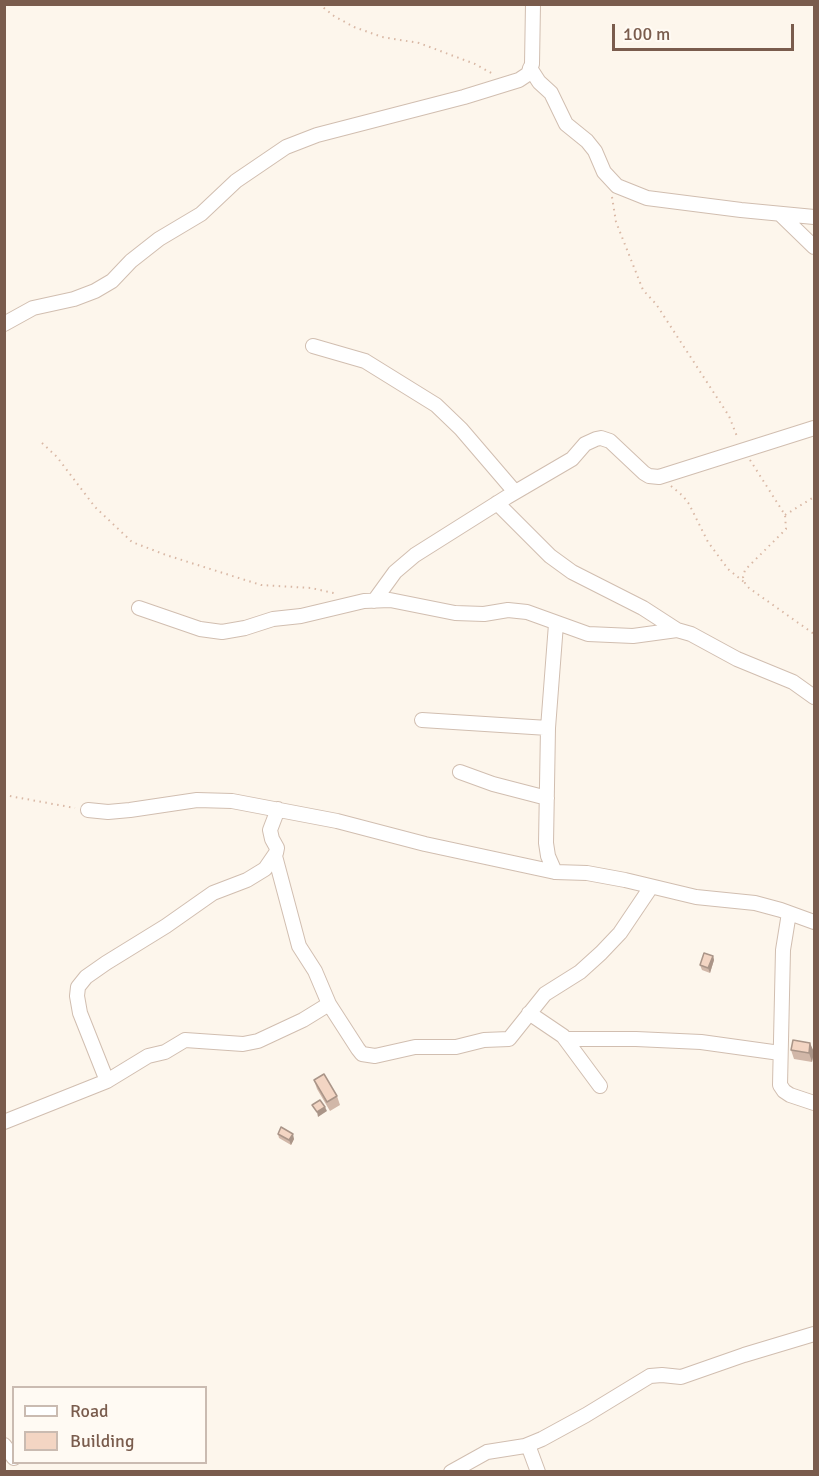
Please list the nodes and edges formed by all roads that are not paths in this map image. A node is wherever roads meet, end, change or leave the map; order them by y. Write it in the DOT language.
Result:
graph roads {
  1 [pos="533,4"];
  2 [pos="530,68"];
  3 [pos="780,214"];
  4 [pos="814,217"];
  5 [pos="814,247"];
  6 [pos="4,324"];
  7 [pos="313,346"];
  8 [pos="814,428"];
  9 [pos="515,492"];
  10 [pos="497,503"];
  11 [pos="374,601"];
  12 [pos="139,608"];
  13 [pos="556,624"];
  14 [pos="677,630"];
  15 [pos="814,697"];
  16 [pos="422,720"];
  17 [pos="548,728"];
  18 [pos="460,772"];
  19 [pos="548,798"];
  20 [pos="278,809"];
  21 [pos="88,810"];
  22 [pos="275,856"];
  23 [pos="555,872"];
  24 [pos="651,887"];
  25 [pos="789,913"];
  26 [pos="814,922"];
  27 [pos="329,1004"];
  28 [pos="529,1013"];
  29 [pos="566,1039"];
  30 [pos="780,1053"];
  31 [pos="107,1081"];
  32 [pos="600,1086"];
  33 [pos="814,1103"];
  34 [pos="4,1122"];
  35 [pos="814,1334"];
  36 [pos="528,1445"];
  37 [pos="451,1472"];
  38 [pos="538,1472"];
  1 -- 2 [label="street"];
  2 -- 3 [label="street"];
  2 -- 6 [label="street"];
  3 -- 4 [label="street"];
  3 -- 5 [label="street"];
  7 -- 9 [label="street"];
  8 -- 9 [label="street"];
  9 -- 10 [label="street"];
  10 -- 11 [label="street"];
  10 -- 14 [label="street"];
  11 -- 12 [label="street"];
  11 -- 13 [label="street"];
  13 -- 14 [label="street"];
  13 -- 17 [label="street"];
  14 -- 15 [label="street"];
  16 -- 17 [label="street"];
  17 -- 19 [label="street"];
  18 -- 19 [label="street"];
  19 -- 23 [label="street"];
  20 -- 21 [label="street"];
  20 -- 22 [label="street"];
  20 -- 23 [label="street"];
  22 -- 27 [label="street"];
  22 -- 31 [label="street"];
  23 -- 24 [label="street"];
  24 -- 25 [label="street"];
  24 -- 28 [label="street"];
  25 -- 26 [label="street"];
  25 -- 30 [label="street"];
  27 -- 28 [label="street"];
  27 -- 31 [label="street"];
  28 -- 29 [label="street"];
  29 -- 30 [label="street"];
  29 -- 32 [label="street"];
  30 -- 33 [label="street"];
  31 -- 34 [label="street"];
  35 -- 36 [label="street"];
  36 -- 37 [label="street"];
  36 -- 38 [label="street"];
}
